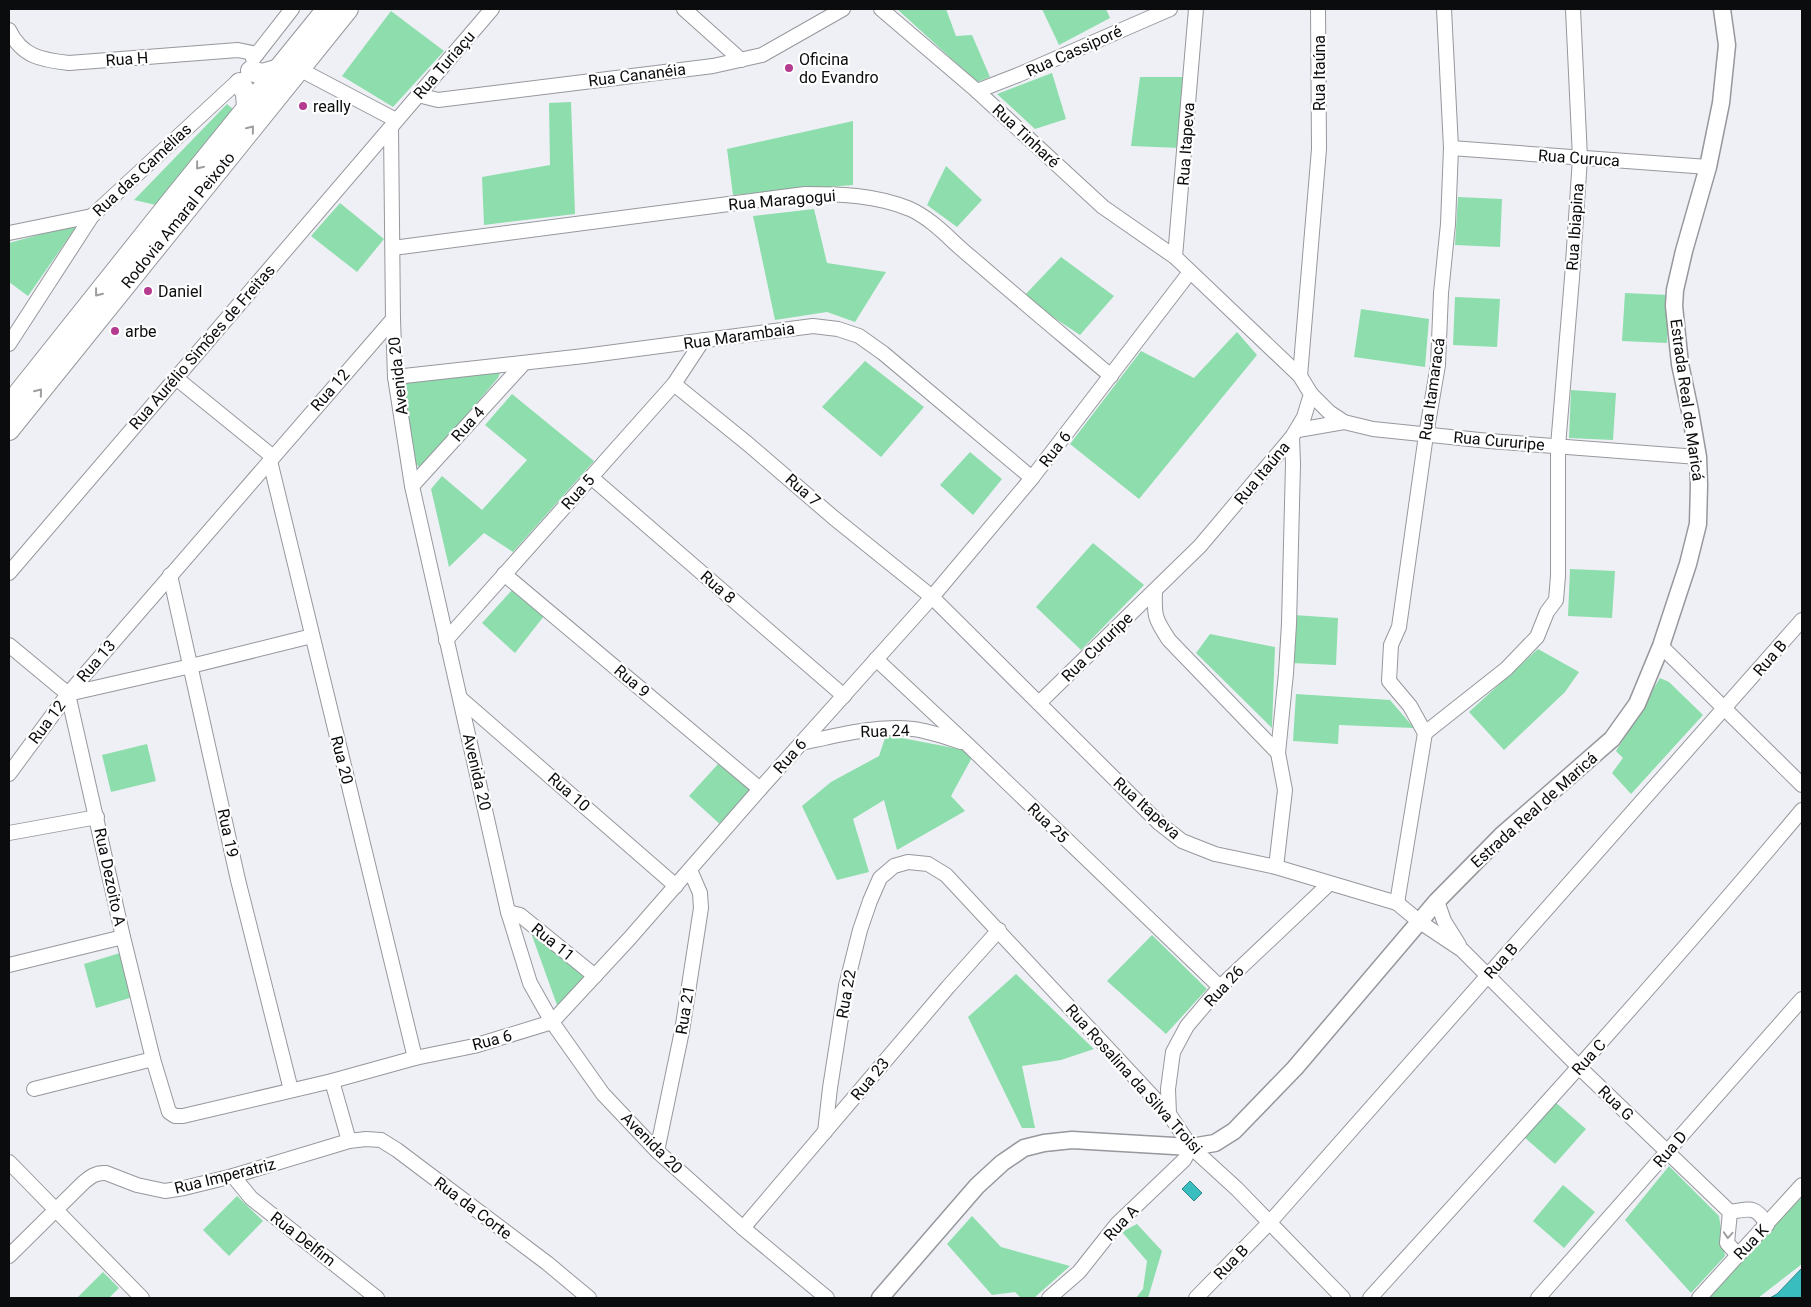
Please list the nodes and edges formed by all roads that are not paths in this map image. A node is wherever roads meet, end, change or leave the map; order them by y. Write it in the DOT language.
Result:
graph roads {
  1 [pos="292,9"];
  2 [pos="327,9"];
  3 [pos="348,9"];
  4 [pos="492,9"];
  5 [pos="684,9"];
  6 [pos="842,9"];
  7 [pos="881,9"];
  8 [pos="1170,9"];
  9 [pos="1196,9"];
  10 [pos="1318,9"];
  11 [pos="1444,9"];
  12 [pos="1573,9"];
  13 [pos="1722,9"];
  14 [pos="9,30"];
  15 [pos="741,60"];
  16 [pos="279,69"];
  17 [pos="299,69"];
  18 [pos="247,72"];
  19 [pos="977,91"];
  20 [pos="418,95"];
  21 [pos="247,108"];
  22 [pos="394,124"];
  23 [pos="1451,148"];
  24 [pos="1580,158"];
  25 [pos="1708,167"];
  26 [pos="92,216"];
  27 [pos="9,233"];
  28 [pos="393,248"];
  29 [pos="1175,257"];
  30 [pos="1190,272"];
  31 [pos="393,318"];
  32 [pos="703,340"];
  33 [pos="9,344"];
  34 [pos="524,363"];
  35 [pos="1112,376"];
  36 [pos="1300,376"];
  37 [pos="395,377"];
  38 [pos="176,378"];
  39 [pos="674,384"];
  40 [pos="1311,394"];
  41 [pos="9,404"];
  42 [pos="1344,422"];
  43 [pos="9,430"];
  44 [pos="1295,433"];
  45 [pos="1426,435"];
  46 [pos="1558,446"];
  47 [pos="1698,457"];
  48 [pos="271,459"];
  49 [pos="591,478"];
  50 [pos="1032,478"];
  51 [pos="412,486"];
  52 [pos="14,555"];
  53 [pos="9,573"];
  54 [pos="504,574"];
  55 [pos="170,575"];
  56 [pos="1156,590"];
  57 [pos="932,596"];
  58 [pos="1802,620"];
  59 [pos="312,636"];
  60 [pos="446,640"];
  61 [pos="9,645"];
  62 [pos="1661,646"];
  63 [pos="876,659"];
  64 [pos="191,666"];
  65 [pos="68,694"];
  66 [pos="844,696"];
  67 [pos="461,699"];
  68 [pos="1039,703"];
  69 [pos="1725,709"];
  70 [pos="1425,732"];
  71 [pos="802,742"];
  72 [pos="967,744"];
  73 [pos="1278,753"];
  74 [pos="9,774"];
  75 [pos="1802,785"];
  76 [pos="760,789"];
  77 [pos="1802,810"];
  78 [pos="97,817"];
  79 [pos="9,834"];
  80 [pos="894,866"];
  81 [pos="1276,867"];
  82 [pos="690,870"];
  83 [pos="1329,884"];
  84 [pos="676,886"];
  85 [pos="1437,901"];
  86 [pos="1397,903"];
  87 [pos="508,912"];
  88 [pos="1420,922"];
  89 [pos="999,930"];
  90 [pos="123,938"];
  91 [pos="1462,950"];
  92 [pos="9,965"];
  93 [pos="595,976"];
  94 [pos="1488,976"];
  95 [pos="1220,987"];
  96 [pos="1802,999"];
  97 [pos="552,1022"];
  98 [pos="153,1058"];
  99 [pos="415,1058"];
  100 [pos="1580,1068"];
  101 [pos="332,1081"];
  102 [pos="34,1089"];
  103 [pos="291,1090"];
  104 [pos="1169,1114"];
  105 [pos="825,1132"];
  106 [pos="350,1141"];
  107 [pos="1191,1147"];
  108 [pos="657,1151"];
  109 [pos="1667,1152"];
  110 [pos="9,1162"];
  111 [pos="233,1176"];
  112 [pos="1802,1185"];
  113 [pos="55,1209"];
  114 [pos="1730,1212"];
  115 [pos="1270,1222"];
  116 [pos="1767,1225"];
  117 [pos="743,1228"];
  118 [pos="1738,1255"];
  119 [pos="9,1256"];
  120 [pos="142,1298"];
  121 [pos="377,1298"];
  122 [pos="589,1298"];
  123 [pos="827,1298"];
  124 [pos="881,1298"];
  125 [pos="1050,1298"];
  126 [pos="1196,1298"];
  127 [pos="1343,1298"];
  128 [pos="1370,1298"];
  129 [pos="1538,1298"];
  130 [pos="1699,1298"];
  1 -- 18 [label="street, Rua das Camélias"];
  2 -- 16 [label="highway, Rodovia Amaral Peixoto"];
  3 -- 17 [label="highway, Rodovia Amaral Peixoto"];
  4 -- 20 [label="street, Rua Turiaçu"];
  5 -- 15 [label="street"];
  6 -- 15 [label="street, Rua Cananéia"];
  7 -- 19 [label="street, Rua Tinharé"];
  8 -- 19 [label="street, Rua Cassiporé"];
  9 -- 29 [label="street, Rua Itapeva"];
  10 -- 36 [label="street, Rua Itaúna"];
  11 -- 23 [label="street, Rua Itamaracá"];
  12 -- 24 [label="street, Rua Ibiapina"];
  13 -- 25 [label="main road, Estrada Real de Maricá"];
  14 -- 18 [label="street, Rua H"];
  15 -- 20 [label="street, Rua Cananéia"];
  16 -- 18 [label="highway"];
  16 -- 21 [label="highway, Rodovia Amaral Peixoto"];
  17 -- 22 [label="street"];
  43 -- 17 [label="highway, Rodovia Amaral Peixoto, one-way"];
  18 -- 21 [label="highway"];
  18 -- 26 [label="street, Rua das Camélias"];
  19 -- 29 [label="street, Rua Tinharé"];
  20 -- 22 [label="street, Rua Turiaçu"];
  21 -- 41 [label="highway, Rodovia Amaral Peixoto, one-way"];
  22 -- 28 [label="street, Avenida 20"];
  22 -- 38 [label="street, Rua Aurélio Simões de Freitas"];
  23 -- 24 [label="street, Rua Curuca"];
  23 -- 45 [label="street, Rua Itamaracá"];
  24 -- 25 [label="street, Rua Curuca"];
  24 -- 46 [label="street, Rua Ibiapina"];
  25 -- 47 [label="main road, Estrada Real de Maricá"];
  26 -- 27 [label="street"];
  26 -- 33 [label="street, Rua das Camélias"];
  28 -- 31 [label="street, Avenida 20"];
  28 -- 35 [label="street, Rua Maragogui"];
  29 -- 30 [label="street"];
  30 -- 35 [label="street, Rua 6"];
  30 -- 36 [label="street"];
  31 -- 37 [label="street, Avenida 20"];
  31 -- 48 [label="street, Rua 12"];
  32 -- 34 [label="street, Rua Marambaia"];
  32 -- 39 [label="street, Rua 5"];
  32 -- 50 [label="street, Rua Marambaia"];
  34 -- 37 [label="street, Rua Marambaia"];
  34 -- 51 [label="street, Rua 4"];
  35 -- 50 [label="street, Rua 6"];
  36 -- 40 [label="street"];
  37 -- 51 [label="street, Avenida 20"];
  38 -- 48 [label="street"];
  38 -- 52 [label="street, Rua Aurélio Simões de Freitas"];
  39 -- 49 [label="street, Rua 5"];
  39 -- 57 [label="street, Rua 7"];
  40 -- 42 [label="street, Rua Cururipe"];
  40 -- 44 [label="street, Rua Itaúna"];
  42 -- 44 [label="street"];
  42 -- 45 [label="street, Rua Cururipe"];
  44 -- 56 [label="street, Rua Itaúna"];
  44 -- 73 [label="street"];
  45 -- 46 [label="street, Rua Cururipe"];
  45 -- 70 [label="street, Rua Itamaracá"];
  46 -- 47 [label="street, Rua Cururipe"];
  46 -- 70 [label="street, Rua Ibiapina"];
  47 -- 62 [label="main road, Estrada Real de Maricá"];
  48 -- 55 [label="street, Rua 13"];
  48 -- 59 [label="street, Rua 20"];
  49 -- 54 [label="street, Rua 5"];
  49 -- 66 [label="street, Rua 8"];
  50 -- 57 [label="street, Rua 6"];
  51 -- 60 [label="street, Avenida 20"];
  52 -- 53 [label="street, Rua Aurélio Simões de Freitas"];
  54 -- 60 [label="street, Rua 5"];
  54 -- 76 [label="street, Rua 9"];
  55 -- 64 [label="street, Rua 19"];
  55 -- 65 [label="street, Rua 13"];
  56 -- 68 [label="street, Rua Cururipe"];
  56 -- 73 [label="street"];
  57 -- 63 [label="street, Rua 6"];
  57 -- 68 [label="street, Rua Itapeva"];
  58 -- 69 [label="street, Rua B"];
  59 -- 64 [label="street, Rua 13"];
  59 -- 99 [label="street, Rua 20"];
  60 -- 67 [label="street, Avenida 20"];
  61 -- 65 [label="street"];
  62 -- 69 [label="street"];
  62 -- 85 [label="main road, Estrada Real de Maricá"];
  63 -- 66 [label="street, Rua 6"];
  63 -- 72 [label="street, Rua 25"];
  64 -- 65 [label="street, Rua 13"];
  64 -- 103 [label="street, Rua 19"];
  65 -- 74 [label="street, Rua 12"];
  65 -- 78 [label="street, Rua Dezoito A"];
  66 -- 71 [label="street, Rua 6"];
  67 -- 84 [label="street, Rua 10"];
  67 -- 87 [label="street, Avenida 20"];
  68 -- 81 [label="street, Rua Itapeva"];
  69 -- 75 [label="street"];
  69 -- 94 [label="street, Rua B"];
  70 -- 86 [label="street"];
  71 -- 72 [label="street, Rua 24"];
  71 -- 76 [label="street, Rua 6"];
  72 -- 95 [label="street, Rua 25"];
  73 -- 81 [label="street"];
  76 -- 82 [label="street, Rua 6"];
  77 -- 100 [label="street, Rua C"];
  78 -- 79 [label="street"];
  78 -- 90 [label="street, Rua Dezoito A"];
  80 -- 89 [label="street, Rua Rosalina da Silva Troisi"];
  80 -- 105 [label="street, Rua 22"];
  81 -- 83 [label="street, Rua Itapeva"];
  82 -- 84 [label="street, Rua 6"];
  82 -- 108 [label="street, Rua 21"];
  83 -- 86 [label="street, Rua Itapeva"];
  83 -- 95 [label="street, Rua 26"];
  84 -- 93 [label="street, Rua 6"];
  85 -- 88 [label="main road, Estrada Real de Maricá"];
  85 -- 91 [label="street, Rua G"];
  86 -- 88 [label="street, Rua Itapeva"];
  87 -- 93 [label="street, Rua 11"];
  87 -- 97 [label="street, Avenida 20"];
  88 -- 91 [label="street, Rua G"];
  88 -- 107 [label="main road, Estrada Real de Maricá"];
  89 -- 104 [label="street, Rua Rosalina da Silva Troisi"];
  89 -- 105 [label="street, Rua 23"];
  90 -- 92 [label="street"];
  90 -- 98 [label="street, Rua Dezoito A"];
  91 -- 94 [label="street, Rua G"];
  93 -- 97 [label="street, Rua 6"];
  94 -- 100 [label="street, Rua G"];
  94 -- 115 [label="street, Rua B"];
  95 -- 104 [label="street, Rua 26"];
  96 -- 109 [label="street, Rua D"];
  97 -- 99 [label="street, Rua 6"];
  97 -- 108 [label="street, Avenida 20"];
  98 -- 102 [label="street"];
  98 -- 103 [label="street, Rua Dezoito A"];
  99 -- 101 [label="street, Rua 6"];
  100 -- 109 [label="street, Rua G"];
  100 -- 128 [label="street, Rua C"];
  101 -- 103 [label="street, Rua 6"];
  101 -- 106 [label="street"];
  104 -- 107 [label="street, Rua Rosalina da Silva Troisi"];
  105 -- 117 [label="street, Rua 23"];
  106 -- 111 [label="street, Rua Imperatriz"];
  106 -- 122 [label="street, Rua da Corte"];
  107 -- 115 [label="street, Rua Rosalina da Silva Troisi"];
  107 -- 124 [label="main road, Estrada Real de Maricá"];
  107 -- 125 [label="street, Rua A"];
  108 -- 117 [label="street, Avenida 20"];
  109 -- 114 [label="street, Rua G"];
  109 -- 129 [label="street, Rua D"];
  110 -- 113 [label="street"];
  111 -- 113 [label="street, Rua Imperatriz"];
  111 -- 121 [label="street, Rua Delfim"];
  112 -- 116 [label="street, Rua K"];
  113 -- 119 [label="street"];
  113 -- 120 [label="street"];
  114 -- 116 [label="street"];
  114 -- 118 [label="street, one-way"];
  115 -- 126 [label="street, Rua B"];
  115 -- 127 [label="street, Rua Rosalina da Silva Troisi"];
  116 -- 118 [label="street, Rua K"];
  117 -- 123 [label="street, Avenida 20"];
  118 -- 130 [label="street, Rua K"];
}
